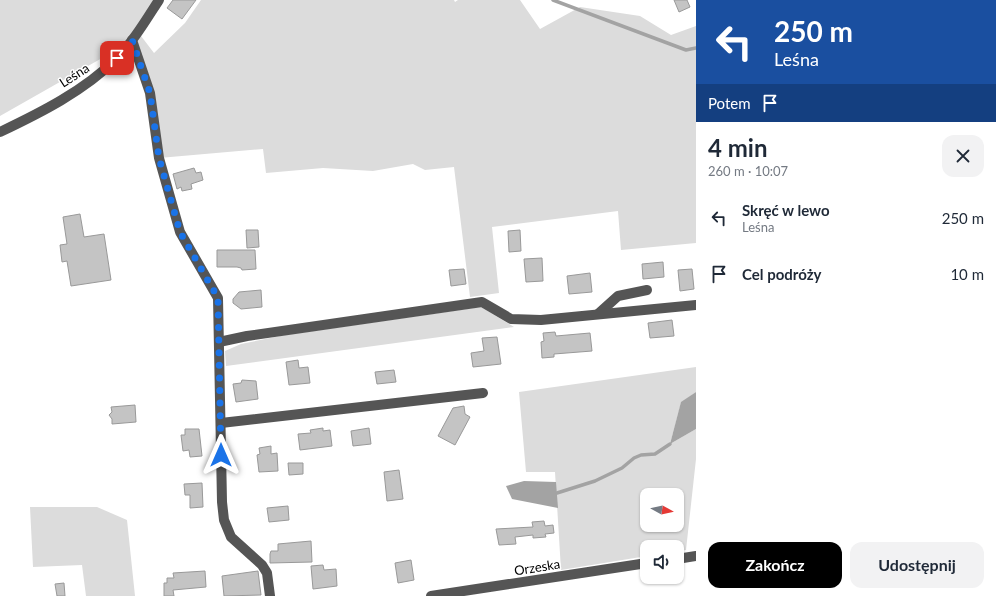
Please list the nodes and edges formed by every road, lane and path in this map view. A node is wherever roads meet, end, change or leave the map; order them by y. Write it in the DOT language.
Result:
graph roads {
  1 [pos="159,0"];
  2 [pos="132,40"];
  3 [pos="0,132"];
  4 [pos="647,290"];
  5 [pos="696,305"];
  6 [pos="598,314"];
  7 [pos="219,342"];
  8 [pos="483,393"];
  9 [pos="221,423"];
  10 [pos="696,556"];
  11 [pos="684,557"];
  12 [pos="640,564"];
  13 [pos="270,596"];
  14 [pos="431,596"];
  1 -- 2 [label="street, Leśna"];
  2 -- 3 [label="street, Leśna"];
  2 -- 7 [label="street"];
  4 -- 6 [label="street"];
  5 -- 6 [label="street"];
  6 -- 7 [label="street"];
  7 -- 9 [label="street"];
  8 -- 9 [label="street"];
  9 -- 13 [label="street"];
  10 -- 11 [label="street"];
  12 -- 14 [label="street, Orzeska"];
}
